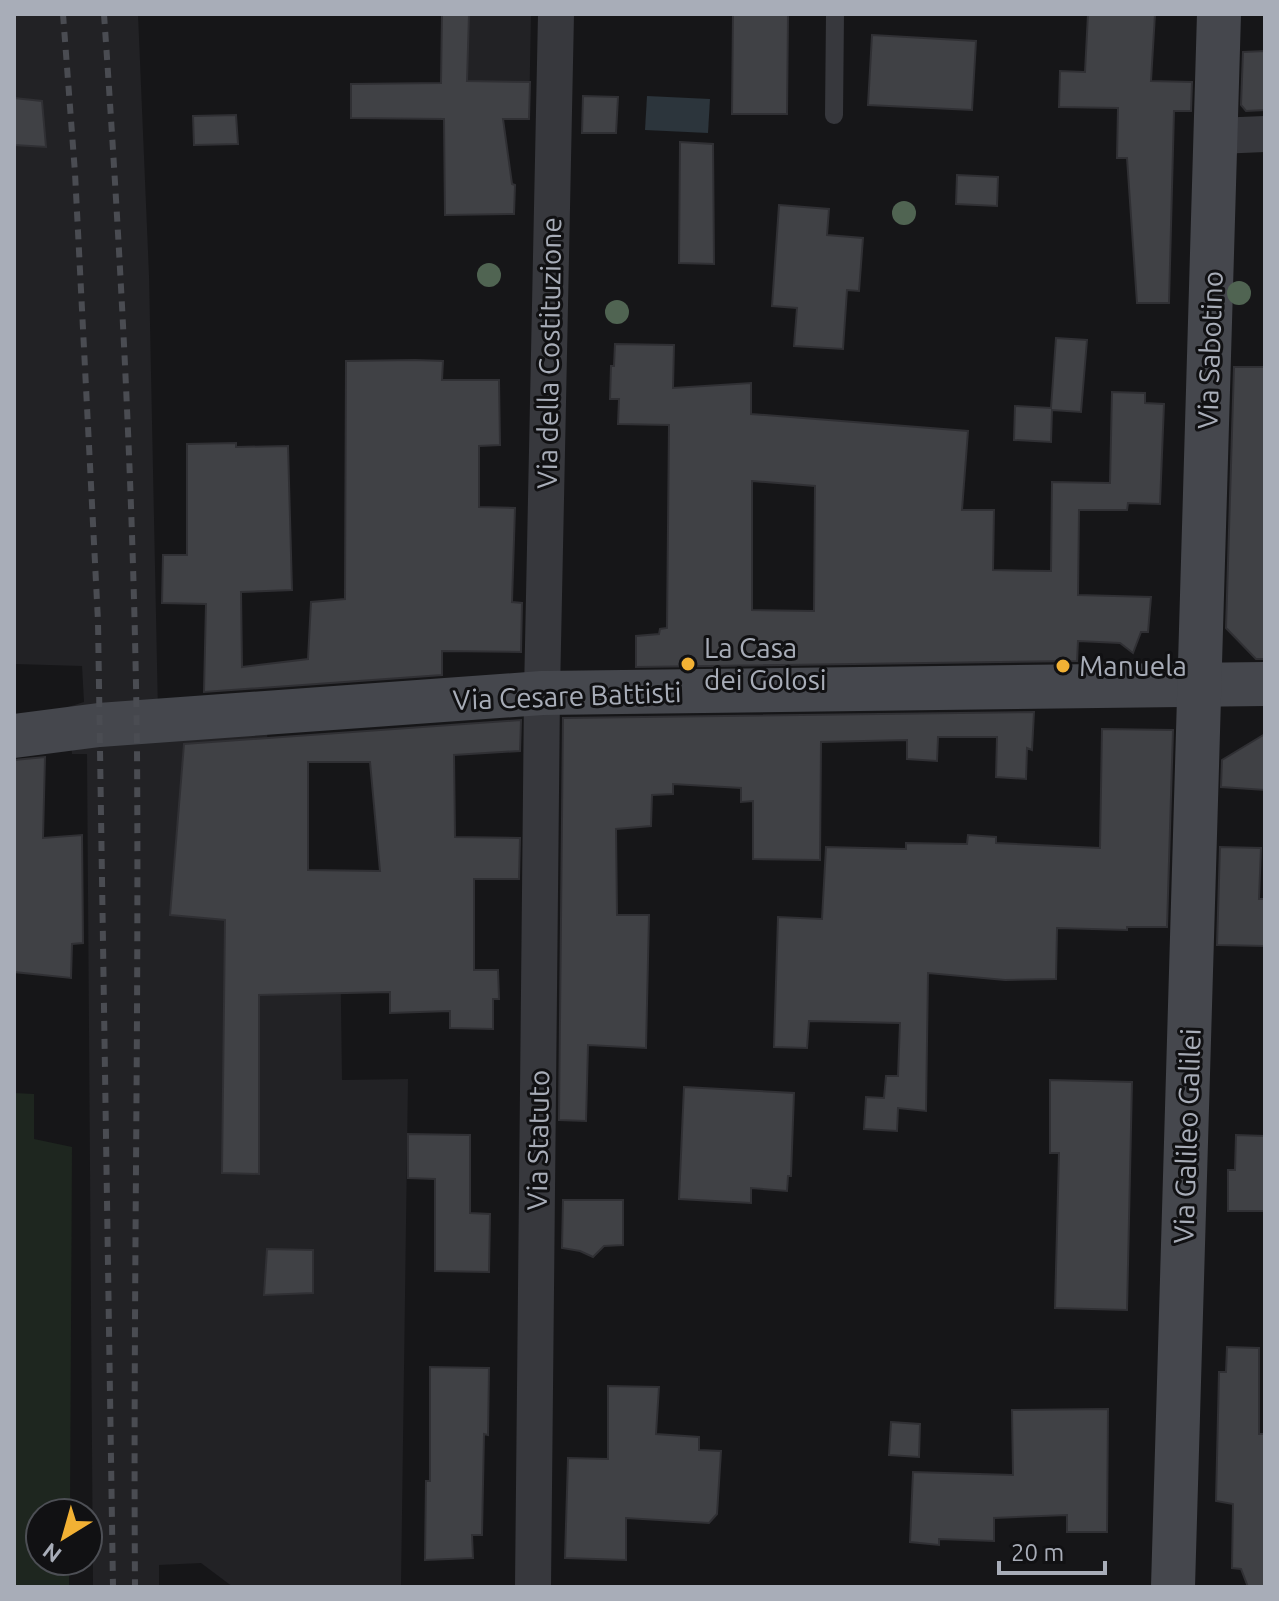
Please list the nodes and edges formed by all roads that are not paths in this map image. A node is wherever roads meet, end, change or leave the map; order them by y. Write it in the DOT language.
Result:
graph roads {
  1 [pos="556,14"];
  2 [pos="835,14"];
  3 [pos="1219,14"];
  4 [pos="834,115"];
  5 [pos="1265,134"];
  6 [pos="1217,136"];
  7 [pos="1265,684"];
  8 [pos="1201,685"];
  9 [pos="542,693"];
  10 [pos="14,736"];
  11 [pos="533,1587"];
  12 [pos="1173,1587"];
  1 -- 9 [label="street, Via della Costituzione"];
  2 -- 4 [label="lane"];
  3 -- 6 [label="street, Via Sabotino"];
  5 -- 6 [label="street"];
  6 -- 8 [label="street, Via Sabotino"];
  7 -- 8 [label="street, Via Cesare Battisti"];
  8 -- 9 [label="street, Via Cesare Battisti"];
  8 -- 12 [label="street, Via Galileo Galilei"];
  9 -- 10 [label="street, Via Cesare Battisti"];
  9 -- 11 [label="street, Via Statuto"];
}
